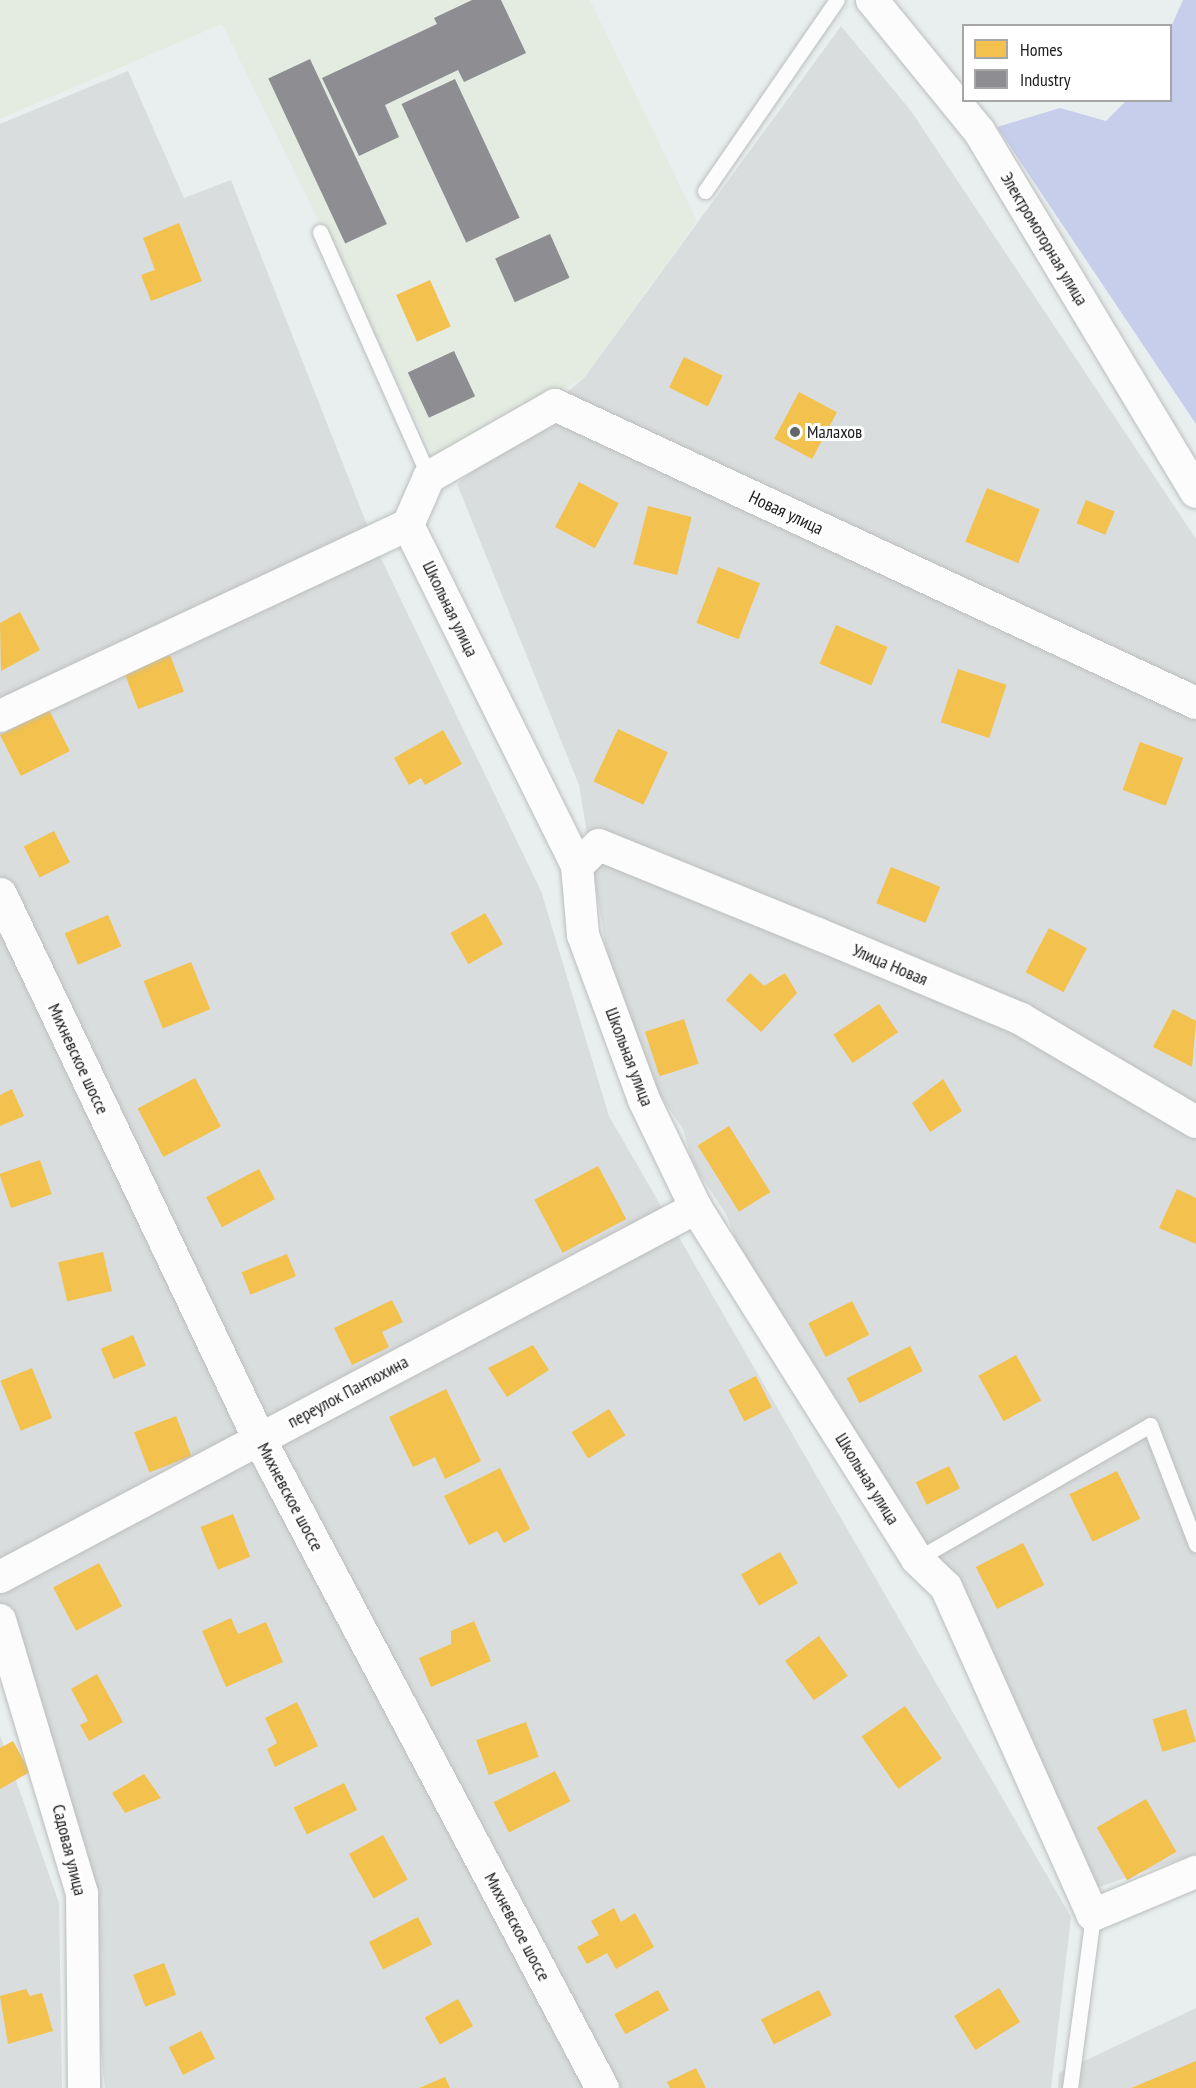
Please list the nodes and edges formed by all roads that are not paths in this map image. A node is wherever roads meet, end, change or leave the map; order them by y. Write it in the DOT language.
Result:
graph roads {
  1 [pos="837,0"];
  2 [pos="872,0"];
  3 [pos="705,191"];
  4 [pos="320,232"];
  5 [pos="429,477"];
  6 [pos="1196,492"];
  7 [pos="408,525"];
  8 [pos="1196,704"];
  9 [pos="0,716"];
  10 [pos="578,866"];
  11 [pos="0,894"];
  12 [pos="1196,1122"];
  13 [pos="696,1208"];
  14 [pos="259,1439"];
  15 [pos="1196,1544"];
  16 [pos="918,1559"];
  17 [pos="0,1577"];
  18 [pos="0,1620"];
  19 [pos="1196,1872"];
  20 [pos="1093,1915"];
  21 [pos="84,2088"];
  22 [pos="602,2088"];
  23 [pos="1070,2088"];
  1 -- 3 [label="lane"];
  2 -- 6 [label="street, Электромоторная улица"];
  4 -- 5 [label="lane"];
  5 -- 7 [label="street"];
  5 -- 8 [label="street, Новая улица"];
  7 -- 9 [label="street"];
  7 -- 10 [label="street, Школьная улица"];
  10 -- 12 [label="street, Улица Новая"];
  10 -- 13 [label="street, Школьная улица"];
  11 -- 14 [label="street, Михневское шоссе"];
  13 -- 14 [label="street, переулок Пантюхина"];
  13 -- 16 [label="street, Школьная улица"];
  14 -- 17 [label="street, переулок Пантюхина"];
  14 -- 22 [label="street, Михневское шоссе"];
  15 -- 16 [label="lane"];
  16 -- 20 [label="street, Школьная улица"];
  18 -- 21 [label="street, Садовая улица"];
  19 -- 20 [label="street"];
  20 -- 23 [label="lane"];
}
